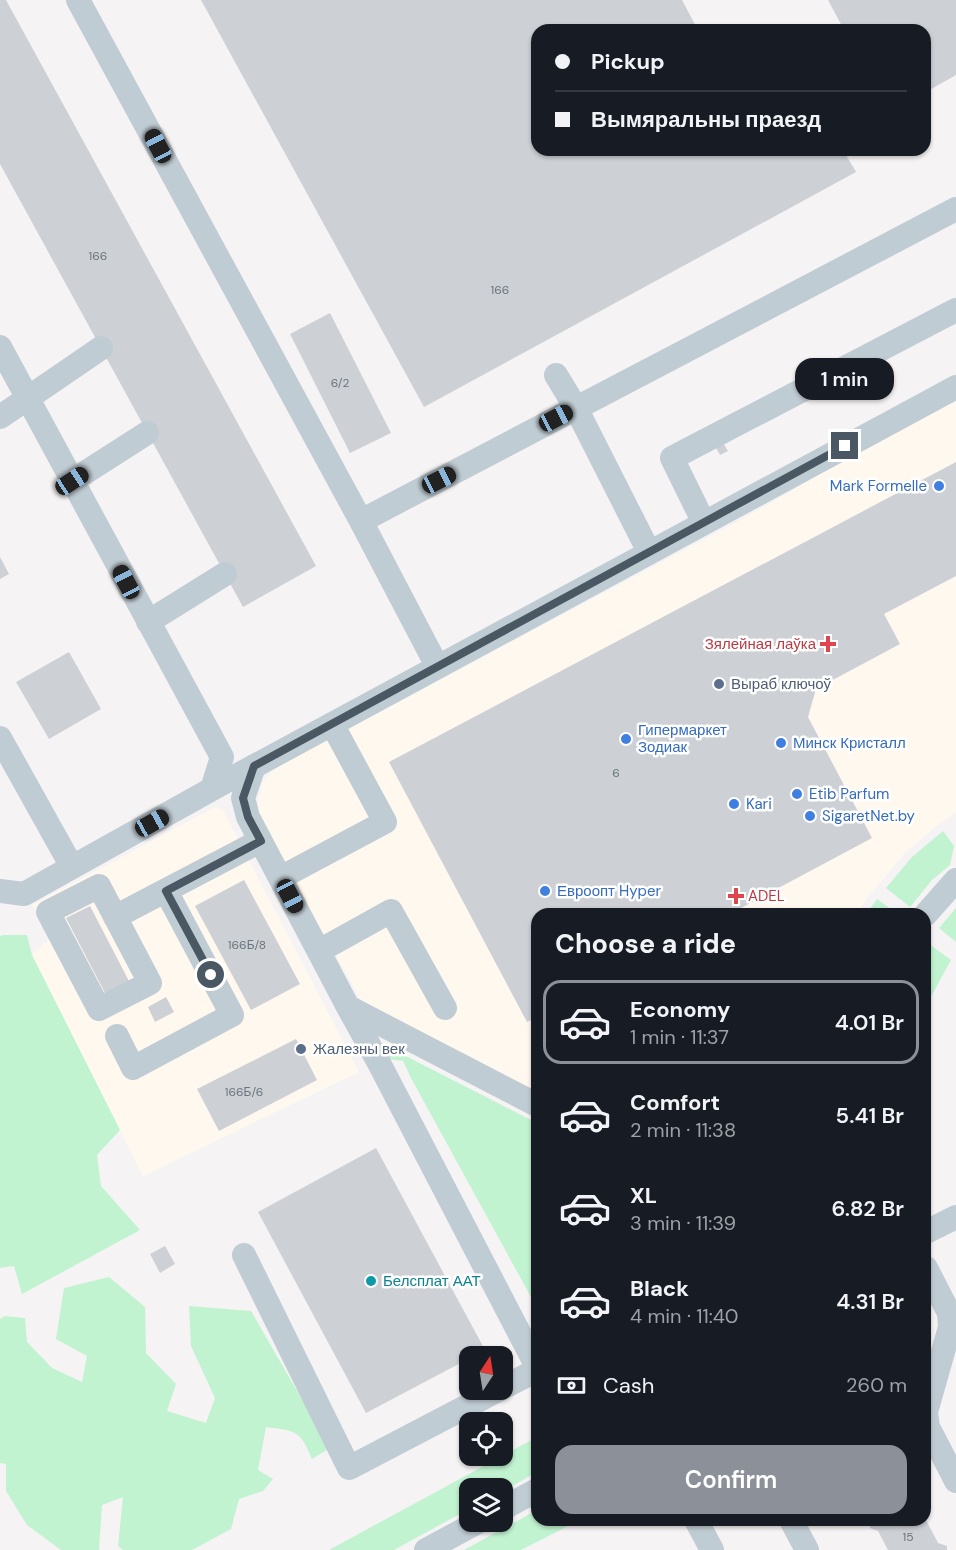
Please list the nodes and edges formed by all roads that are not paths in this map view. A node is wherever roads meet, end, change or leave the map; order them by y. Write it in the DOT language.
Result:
graph roads {
  1 [pos="78,0"];
  2 [pos="956,209"];
  3 [pos="956,310"];
  4 [pos="0,347"];
  5 [pos="101,348"];
  6 [pos="556,375"];
  7 [pos="956,387"];
  8 [pos="27,397"];
  9 [pos="576,408"];
  10 [pos="0,417"];
  11 [pos="147,433"];
  12 [pos="72,481"];
  13 [pos="361,521"];
  14 [pos="707,521"];
  15 [pos="649,552"];
  16 [pos="225,574"];
  17 [pos="148,622"];
  18 [pos="437,666"];
  19 [pos="332,724"];
  20 [pos="0,738"];
  21 [pos="238,775"];
  22 [pos="261,841"];
  23 [pos="72,867"];
  24 [pos="280,878"];
  25 [pos="956,880"];
  26 [pos="0,891"];
  27 [pos="166,891"];
  28 [pos="931,908"];
  29 [pos="115,917"];
  30 [pos="319,951"];
  31 [pos="348,1007"];
  32 [pos="445,1008"];
  33 [pos="117,1036"];
  34 [pos="531,1102"];
  35 [pos="956,1216"];
  36 [pos="931,1229"];
  37 [pos="244,1255"];
  38 [pos="931,1278"];
  39 [pos="531,1356"];
  40 [pos="531,1371"];
  41 [pos="513,1381"];
  42 [pos="931,1394"];
  43 [pos="478,1400"];
  44 [pos="931,1433"];
  45 [pos="956,1481"];
  46 [pos="531,1493"];
  47 [pos="513,1503"];
  48 [pos="699,1526"];
  49 [pos="794,1526"];
  50 [pos="460,1532"];
  51 [pos="426,1550"];
  52 [pos="712,1550"];
  53 [pos="807,1550"];
  1 -- 13 [label="street"];
  2 -- 9 [label="street"];
  3 -- 14 [label="street"];
  4 -- 8 [label="street"];
  5 -- 8 [label="street"];
  6 -- 9 [label="street"];
  7 -- 14 [label="street"];
  8 -- 10 [label="street"];
  8 -- 12 [label="street"];
  9 -- 13 [label="street"];
  9 -- 15 [label="street"];
  11 -- 12 [label="street"];
  12 -- 17 [label="street"];
  13 -- 18 [label="street"];
  14 -- 15 [label="street"];
  15 -- 18 [label="street"];
  16 -- 17 [label="street"];
  17 -- 21 [label="street"];
  18 -- 19 [label="street"];
  19 -- 21 [label="street"];
  19 -- 24 [label="street"];
  20 -- 23 [label="street"];
  21 -- 22 [label="street"];
  21 -- 23 [label="street"];
  22 -- 24 [label="street"];
  22 -- 27 [label="street"];
  23 -- 26 [label="street"];
  24 -- 30 [label="street"];
  25 -- 28 [label="street"];
  27 -- 29 [label="street"];
  27 -- 33 [label="street"];
  29 -- 29 [label="street"];
  30 -- 31 [label="street"];
  30 -- 32 [label="street"];
  31 -- 34 [label="street"];
  31 -- 39 [label="street"];
  35 -- 36 [label="street"];
  37 -- 43 [label="street"];
  38 -- 42 [label="street"];
  40 -- 41 [label="street"];
  44 -- 45 [label="street"];
  46 -- 47 [label="street"];
  48 -- 52 [label="street"];
  49 -- 53 [label="street"];
  50 -- 51 [label="street"];
}
